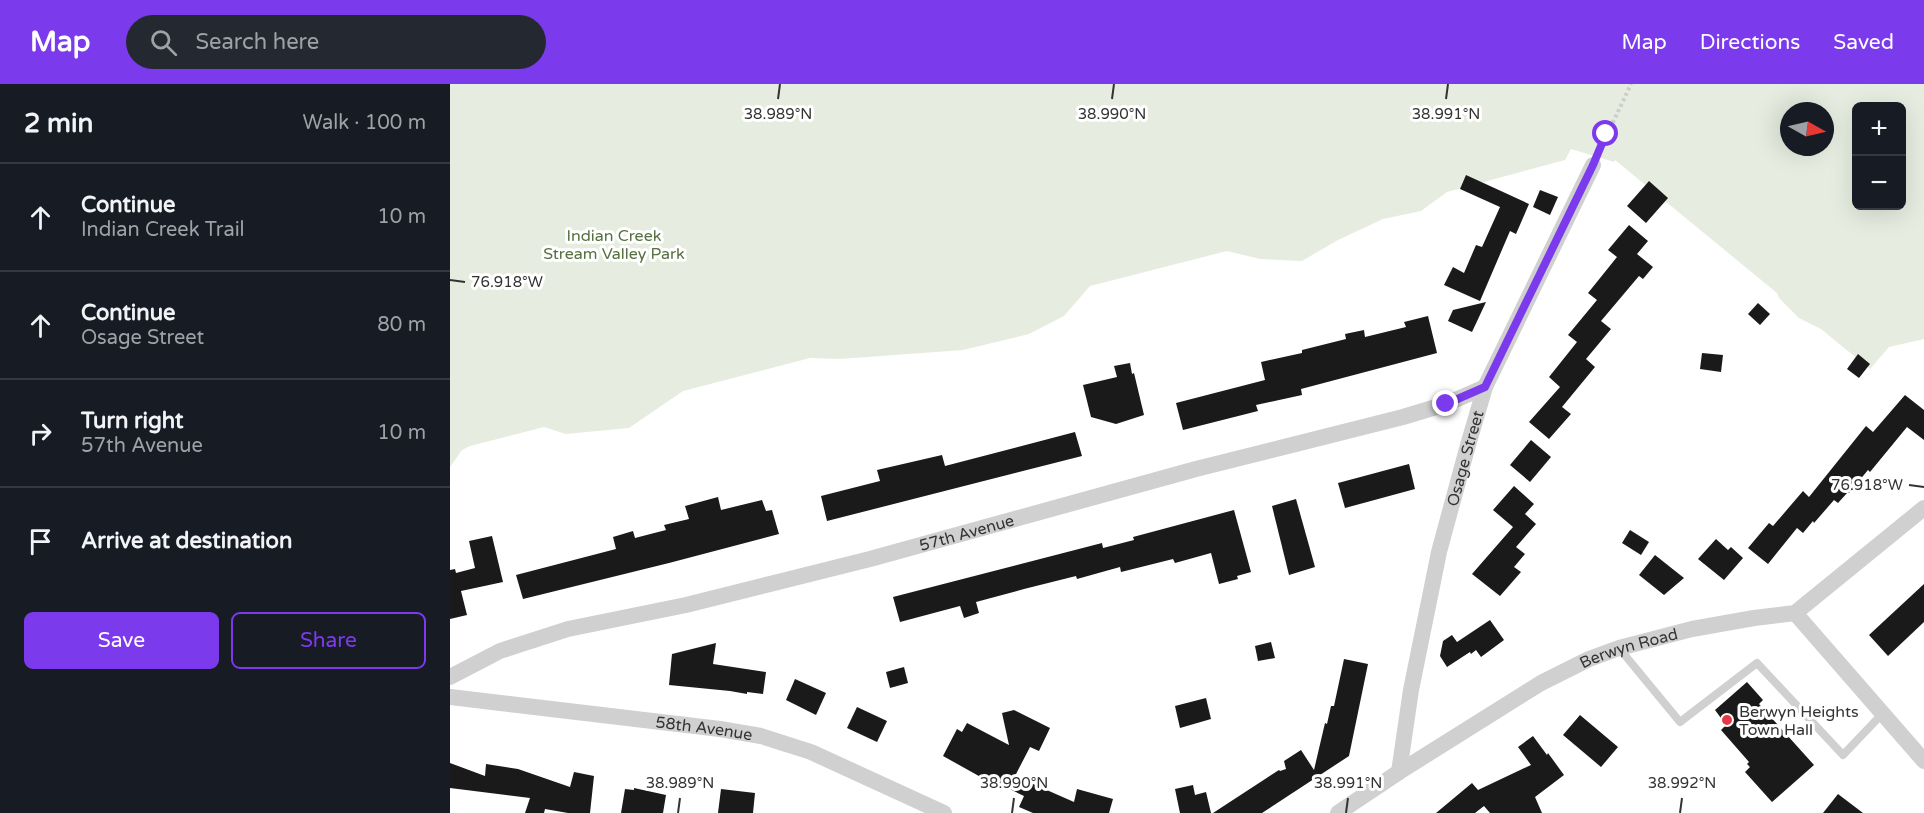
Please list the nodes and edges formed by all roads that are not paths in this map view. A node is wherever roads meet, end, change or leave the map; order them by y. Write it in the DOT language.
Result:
graph roads {
  1 [pos="1593,165"];
  2 [pos="1485,387"];
  3 [pos="1924,508"];
  4 [pos="1795,613"];
  5 [pos="1619,648"];
  6 [pos="450,677"];
  7 [pos="450,697"];
  8 [pos="1882,714"];
  9 [pos="1924,761"];
  10 [pos="1399,772"];
  11 [pos="944,813"];
  12 [pos="1338,813"];
  1 -- 2 [label="street, Osage Street"];
  2 -- 6 [label="street, 57th Avenue"];
  2 -- 10 [label="street, Osage Street"];
  3 -- 4 [label="street"];
  4 -- 5 [label="street, Berwyn Road"];
  4 -- 8 [label="street"];
  5 -- 8 [label="lane"];
  5 -- 10 [label="street, Berwyn Road"];
  7 -- 11 [label="street, 58th Avenue"];
  8 -- 9 [label="street"];
  10 -- 12 [label="street, Berwyn Road"];
}
